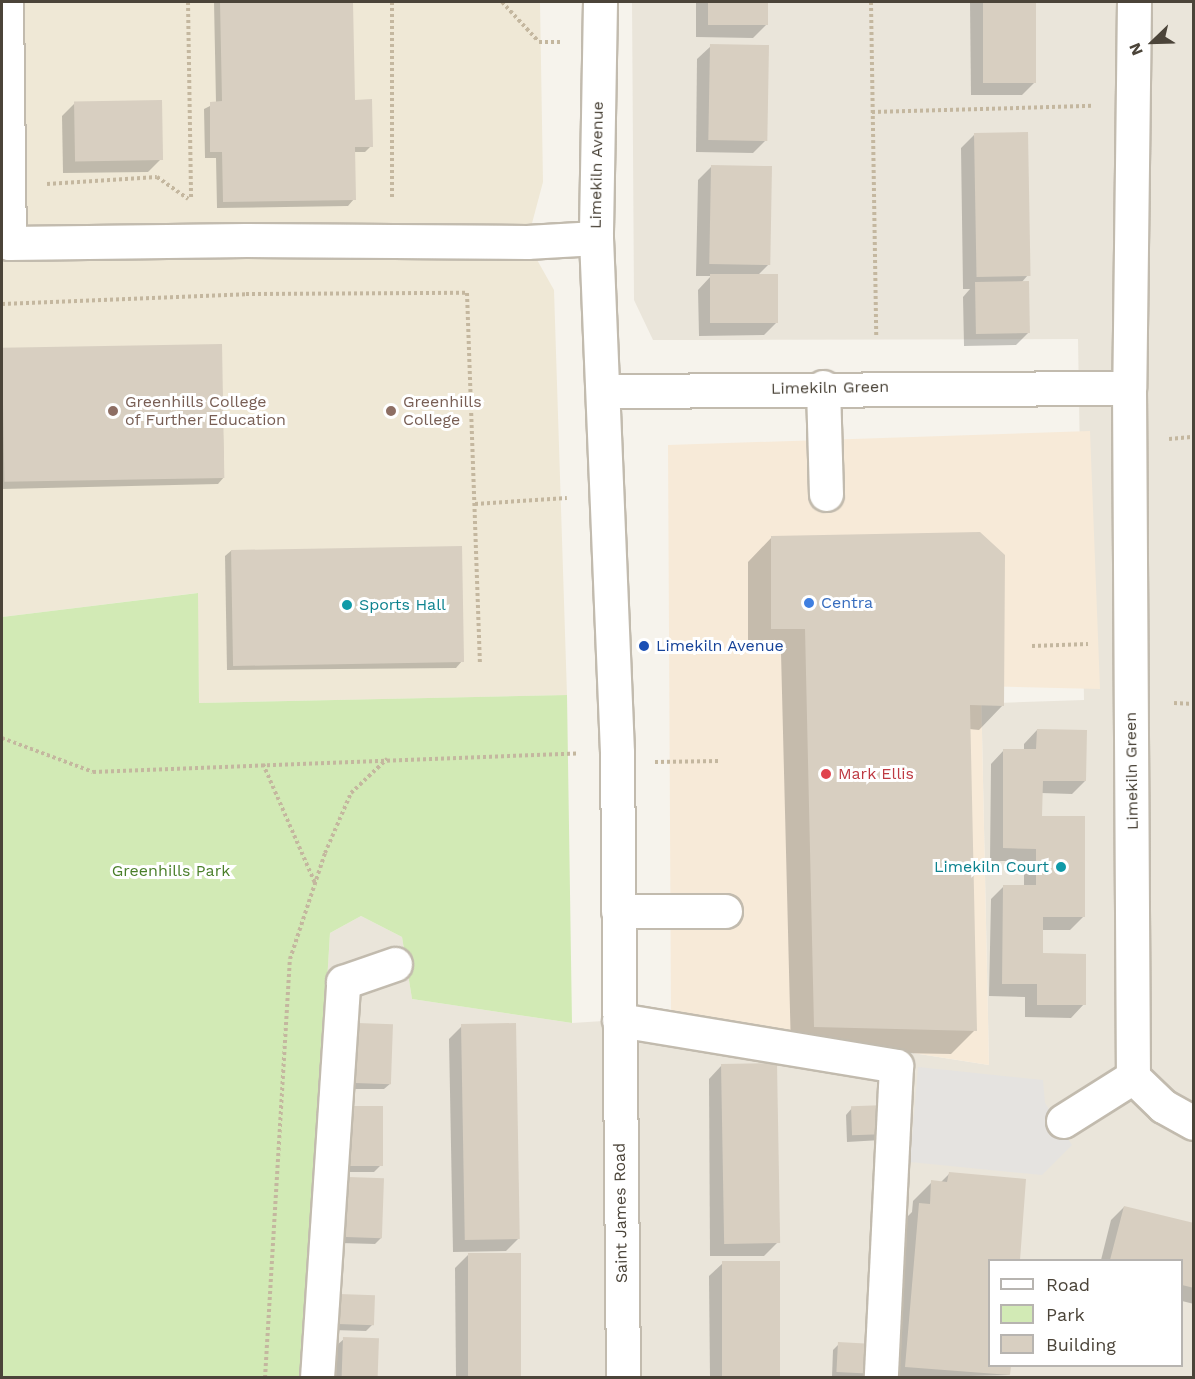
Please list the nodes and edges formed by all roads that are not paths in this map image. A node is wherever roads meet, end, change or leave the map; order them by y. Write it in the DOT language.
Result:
graph roads {
  1 [pos="6,2"];
  2 [pos="600,2"];
  3 [pos="1136,2"];
  4 [pos="596,238"];
  5 [pos="823,387"];
  6 [pos="1129,388"];
  7 [pos="603,391"];
  8 [pos="826,494"];
  9 [pos="618,911"];
  10 [pos="725,911"];
  11 [pos="395,964"];
  12 [pos="619,1034"];
  13 [pos="1133,1077"];
  14 [pos="1063,1122"];
  15 [pos="1194,1123"];
  16 [pos="316,1377"];
  17 [pos="623,1377"];
  18 [pos="881,1377"];
  1 -- 4 [label="street"];
  2 -- 4 [label="street, Limekiln Avenue"];
  3 -- 6 [label="street, Limekiln Green"];
  4 -- 7 [label="street, Limekiln Avenue"];
  5 -- 6 [label="street, Limekiln Green"];
  5 -- 7 [label="street, Limekiln Green"];
  5 -- 8 [label="street"];
  6 -- 13 [label="street, Limekiln Green"];
  7 -- 9 [label="street, Limekiln Avenue"];
  9 -- 10 [label="street"];
  9 -- 12 [label="street, Limekiln Avenue"];
  11 -- 16 [label="street"];
  12 -- 17 [label="street, Saint James Road"];
  12 -- 18 [label="street"];
  13 -- 14 [label="street"];
  13 -- 15 [label="street"];
}
